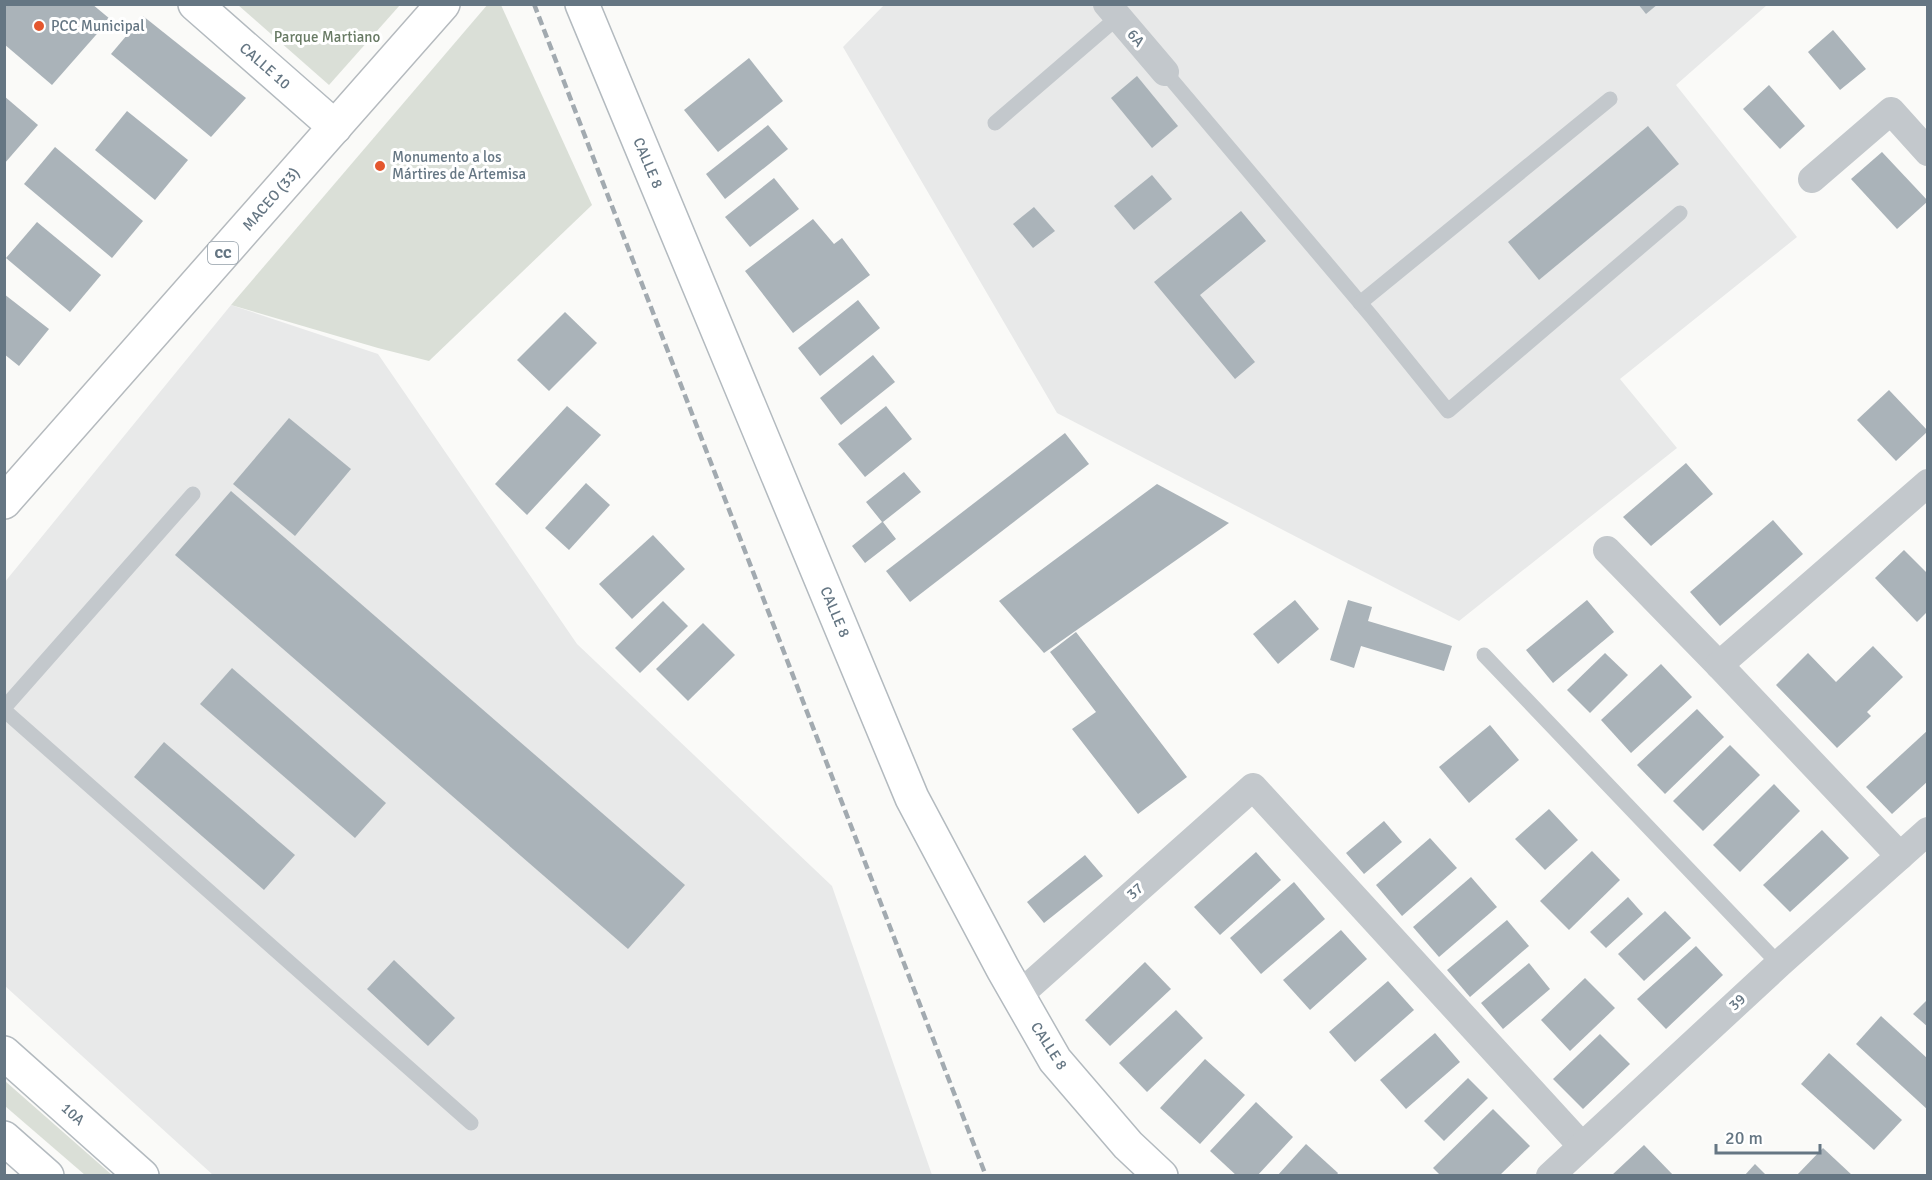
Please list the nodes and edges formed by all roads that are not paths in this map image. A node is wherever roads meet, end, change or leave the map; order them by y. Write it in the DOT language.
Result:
graph roads {
  1 [pos="195,4"];
  2 [pos="443,4"];
  3 [pos="582,4"];
  4 [pos="1113,11"];
  5 [pos="1165,72"];
  6 [pos="1610,99"];
  7 [pos="995,123"];
  8 [pos="335,127"];
  9 [pos="1928,152"];
  10 [pos="1812,179"];
  11 [pos="1680,213"];
  12 [pos="1360,303"];
  13 [pos="1928,483"];
  14 [pos="193,494"];
  15 [pos="4,502"];
  16 [pos="1607,550"];
  17 [pos="1484,655"];
  18 [pos="1719,665"];
  19 [pos="4,709"];
  20 [pos="1928,831"];
  21 [pos="1900,856"];
  22 [pos="1779,964"];
  23 [pos="1018,996"];
  24 [pos="4,1053"];
  25 [pos="471,1123"];
  26 [pos="4,1138"];
  27 [pos="1581,1145"];
  28 [pos="47,1176"];
  29 [pos="142,1176"];
  30 [pos="1161,1176"];
  31 [pos="1550,1176"];
  1 -- 8 [label="street, CALLE 10"];
  2 -- 8 [label="street, MACEO (33) / CC"];
  3 -- 23 [label="street, CALLE 8"];
  4 -- 5 [label="street, 6A"];
  4 -- 7 [label="lane"];
  5 -- 12 [label="lane"];
  6 -- 12 [label="lane"];
  8 -- 15 [label="street, MACEO (33) / CC"];
  9 -- 10 [label="street"];
  11 -- 12 [label="lane"];
  13 -- 18 [label="street"];
  14 -- 19 [label="lane"];
  16 -- 18 [label="street"];
  17 -- 22 [label="lane"];
  18 -- 21 [label="street"];
  19 -- 25 [label="lane"];
  20 -- 21 [label="street, 39"];
  21 -- 22 [label="street, 39"];
  22 -- 27 [label="street, 39"];
  23 -- 27 [label="street, 37"];
  23 -- 30 [label="street, CALLE 8"];
  24 -- 29 [label="street, 10A"];
  26 -- 28 [label="street"];
  27 -- 31 [label="street, 39"];
}
